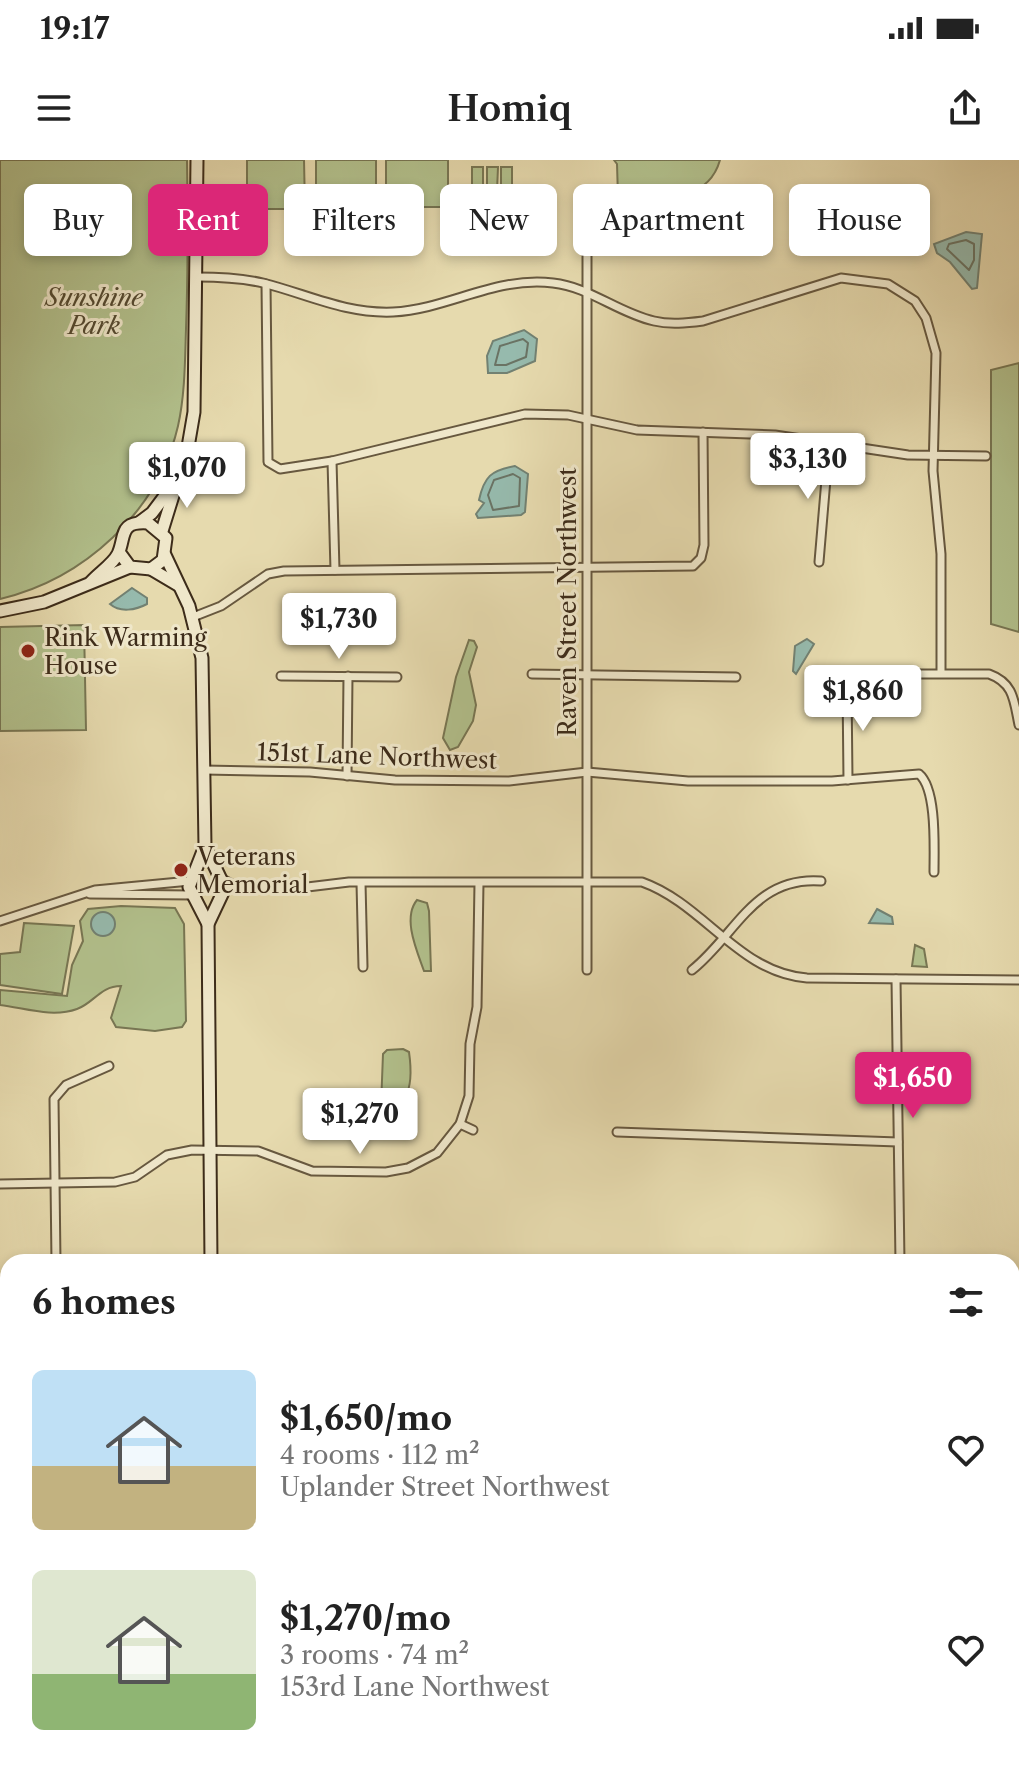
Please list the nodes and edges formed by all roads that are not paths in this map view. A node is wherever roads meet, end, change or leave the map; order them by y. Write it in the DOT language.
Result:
graph roads {
  1 [pos="197,160"];
  2 [pos="587,256"];
  3 [pos="197,277"];
  4 [pos="266,284"];
  5 [pos="587,292"];
  6 [pos="587,419"];
  7 [pos="703,432"];
  8 [pos="829,444"];
  9 [pos="933,455"];
  10 [pos="986,456"];
  11 [pos="332,461"];
  12 [pos="177,482"];
  13 [pos="140,522"];
  14 [pos="162,531"];
  15 [pos="119,552"];
  16 [pos="165,555"];
  17 [pos="819,562"];
  18 [pos="130,567"];
  19 [pos="151,569"];
  20 [pos="587,569"];
  21 [pos="335,570"];
  22 [pos="91,582"];
  23 [pos="178,585"];
  24 [pos="0,611"];
  25 [pos="193,617"];
  26 [pos="941,672"];
  27 [pos="586,673"];
  28 [pos="532,674"];
  29 [pos="281,676"];
  30 [pos="348,676"];
  31 [pos="397,677"];
  32 [pos="736,677"];
  33 [pos="1019,725"];
  34 [pos="204,770"];
  35 [pos="587,772"];
  36 [pos="347,776"];
  37 [pos="848,780"];
  38 [pos="205,846"];
  39 [pos="214,870"];
  40 [pos="934,872"];
  41 [pos="194,876"];
  42 [pos="587,881"];
  43 [pos="821,881"];
  44 [pos="361,883"];
  45 [pos="479,883"];
  46 [pos="221,892"];
  47 [pos="90,894"];
  48 [pos="196,899"];
  49 [pos="0,921"];
  50 [pos="208,924"];
  51 [pos="725,937"];
  52 [pos="363,967"];
  53 [pos="587,970"];
  54 [pos="692,970"];
  55 [pos="896,979"];
  56 [pos="1019,980"];
  57 [pos="109,1066"];
  58 [pos="460,1124"];
  59 [pos="473,1130"];
  60 [pos="617,1132"];
  61 [pos="898,1142"];
  62 [pos="210,1150"];
  63 [pos="54,1182"];
  64 [pos="0,1184"];
  65 [pos="56,1254"];
  66 [pos="211,1254"];
  67 [pos="900,1254"];
  1 -- 3 [label="street"];
  2 -- 5 [label="street, Raven Street Northwest"];
  3 -- 4 [label="street"];
  3 -- 12 [label="street"];
  4 -- 5 [label="street"];
  4 -- 11 [label="street"];
  5 -- 6 [label="street, Raven Street Northwest"];
  5 -- 9 [label="street"];
  6 -- 7 [label="street"];
  6 -- 11 [label="street"];
  6 -- 20 [label="street, Raven Street Northwest"];
  7 -- 8 [label="street"];
  7 -- 20 [label="street"];
  8 -- 9 [label="street"];
  8 -- 17 [label="street"];
  9 -- 10 [label="street"];
  9 -- 26 [label="street"];
  11 -- 21 [label="street"];
  12 -- 13 [label="street"];
  12 -- 14 [label="street"];
  13 -- 14 [label="street"];
  13 -- 15 [label="street"];
  14 -- 16 [label="street"];
  15 -- 18 [label="street"];
  15 -- 22 [label="street"];
  16 -- 19 [label="street"];
  16 -- 23 [label="street"];
  18 -- 19 [label="street"];
  18 -- 22 [label="street"];
  19 -- 23 [label="street"];
  20 -- 21 [label="street"];
  20 -- 27 [label="street, Raven Street Northwest"];
  21 -- 25 [label="street"];
  22 -- 24 [label="street"];
  23 -- 25 [label="street"];
  25 -- 34 [label="street"];
  26 -- 33 [label="street"];
  26 -- 37 [label="street"];
  27 -- 28 [label="street"];
  27 -- 32 [label="street"];
  27 -- 35 [label="street, Raven Street Northwest"];
  29 -- 30 [label="street"];
  30 -- 31 [label="street"];
  30 -- 36 [label="street"];
  34 -- 36 [label="street, 151st Lane Northwest"];
  34 -- 38 [label="street"];
  35 -- 36 [label="street, 151st Lane Northwest"];
  35 -- 37 [label="street, 151st Lane Northwest"];
  35 -- 42 [label="street, Raven Street Northwest"];
  37 -- 40 [label="street, 151st Lane Northwest"];
  38 -- 39 [label="street"];
  38 -- 41 [label="street"];
  39 -- 41 [label="street"];
  39 -- 46 [label="street"];
  41 -- 47 [label="street"];
  41 -- 48 [label="street"];
  42 -- 45 [label="street"];
  42 -- 51 [label="street"];
  42 -- 53 [label="street, Raven Street Northwest"];
  43 -- 51 [label="street"];
  44 -- 45 [label="street"];
  44 -- 46 [label="street"];
  44 -- 52 [label="street"];
  45 -- 58 [label="street"];
  46 -- 48 [label="street"];
  46 -- 50 [label="street"];
  47 -- 48 [label="street"];
  47 -- 49 [label="street"];
  48 -- 50 [label="street"];
  50 -- 62 [label="street"];
  51 -- 54 [label="street"];
  51 -- 55 [label="street"];
  55 -- 56 [label="street"];
  55 -- 61 [label="street"];
  57 -- 63 [label="street"];
  58 -- 59 [label="street"];
  58 -- 62 [label="street"];
  60 -- 61 [label="street"];
  61 -- 67 [label="street"];
  62 -- 63 [label="street"];
  62 -- 66 [label="street"];
  63 -- 64 [label="street"];
  63 -- 65 [label="street"];
}
